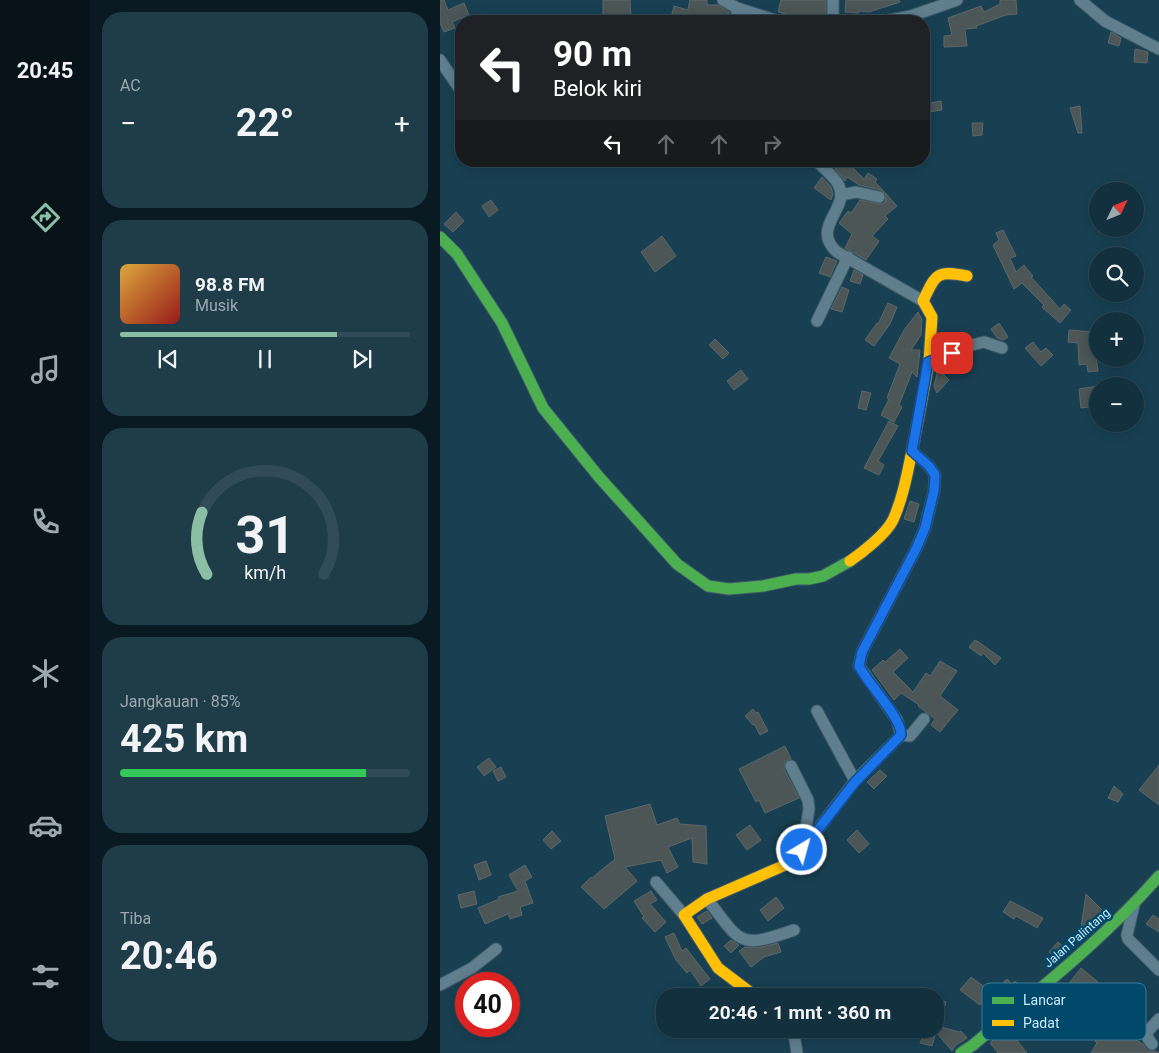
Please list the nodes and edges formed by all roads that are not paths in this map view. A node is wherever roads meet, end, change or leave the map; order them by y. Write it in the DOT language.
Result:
graph roads {
  1 [pos="723,0"];
  2 [pos="833,0"];
  3 [pos="958,0"];
  4 [pos="1080,0"];
  5 [pos="737,8"];
  6 [pos="737,15"];
  7 [pos="759,15"];
  8 [pos="833,15"];
  9 [pos="911,15"];
  10 [pos="1159,49"];
  11 [pos="440,60"];
  12 [pos="455,82"];
  13 [pos="823,167"];
  14 [pos="841,195"];
  15 [pos="879,197"];
  16 [pos="440,238"];
  17 [pos="848,257"];
  18 [pos="967,276"];
  19 [pos="922,300"];
  20 [pos="817,321"];
  21 [pos="1002,348"];
  22 [pos="928,362"];
  23 [pos="912,451"];
  24 [pos="817,711"];
  25 [pos="924,719"];
  26 [pos="901,735"];
  27 [pos="791,766"];
  28 [pos="855,782"];
  29 [pos="802,850"];
  30 [pos="1159,876"];
  31 [pos="656,882"];
  32 [pos="707,899"];
  33 [pos="1134,905"];
  34 [pos="684,914"];
  35 [pos="794,930"];
  36 [pos="496,949"];
  37 [pos="1159,970"];
  38 [pos="1046,983"];
  39 [pos="440,985"];
  40 [pos="744,988"];
  41 [pos="1159,1019"];
  42 [pos="982,1037"];
  43 [pos="795,1038"];
  44 [pos="1152,1044"];
  45 [pos="797,1053"];
  46 [pos="961,1053"];
  1 -- 5 [label="street"];
  2 -- 8 [label="street"];
  3 -- 9 [label="street"];
  4 -- 10 [label="street"];
  5 -- 6 [label="street"];
  5 -- 7 [label="street"];
  11 -- 12 [label="street"];
  13 -- 14 [label="street"];
  14 -- 15 [label="street"];
  14 -- 17 [label="street"];
  16 -- 23 [label="street"];
  17 -- 19 [label="street"];
  17 -- 20 [label="street"];
  18 -- 19 [label="street"];
  19 -- 22 [label="street"];
  21 -- 22 [label="street"];
  22 -- 23 [label="street"];
  23 -- 26 [label="street"];
  24 -- 28 [label="street"];
  25 -- 26 [label="street"];
  26 -- 28 [label="street"];
  27 -- 29 [label="street"];
  28 -- 29 [label="street"];
  29 -- 32 [label="street"];
  30 -- 33 [label="street, Jalan Palintang"];
  31 -- 34 [label="street"];
  32 -- 34 [label="street"];
  32 -- 35 [label="street"];
  33 -- 37 [label="street"];
  33 -- 38 [label="street, Jalan Palintang"];
  34 -- 40 [label="street"];
  36 -- 39 [label="street"];
  41 -- 44 [label="street"];
  42 -- 46 [label="street, Jalan Palintang"];
  43 -- 45 [label="street"];
}
